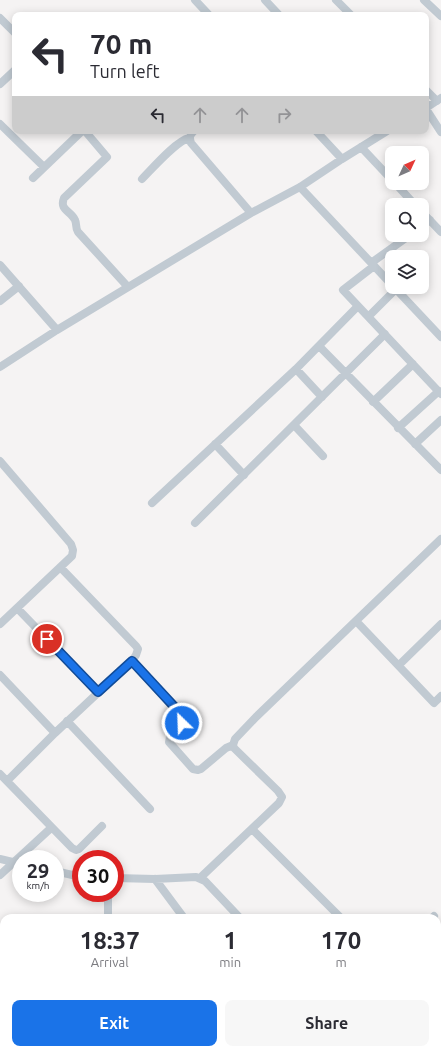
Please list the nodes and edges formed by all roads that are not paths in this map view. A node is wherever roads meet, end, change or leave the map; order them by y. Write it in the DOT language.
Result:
graph roads {
  1 [pos="195,0"];
  2 [pos="264,0"];
  3 [pos="336,0"];
  4 [pos="424,0"];
  5 [pos="206,12"];
  6 [pos="274,12"];
  7 [pos="348,12"];
  8 [pos="441,16"];
  9 [pos="0,18"];
  10 [pos="12,31"];
  11 [pos="12,73"];
  12 [pos="0,84"];
  13 [pos="429,92"];
  14 [pos="439,100"];
  15 [pos="429,106"];
  16 [pos="429,113"];
  17 [pos="0,124"];
  18 [pos="12,132"];
  19 [pos="441,132"];
  20 [pos="14,134"];
  21 [pos="80,134"];
  22 [pos="86,134"];
  23 [pos="319,134"];
  24 [pos="382,134"];
  25 [pos="192,135"];
  26 [pos="361,147"];
  27 [pos="342,159"];
  28 [pos="44,167"];
  29 [pos="385,173"];
  30 [pos="34,178"];
  31 [pos="142,179"];
  32 [pos="300,187"];
  33 [pos="402,190"];
  34 [pos="409,198"];
  35 [pos="251,213"];
  36 [pos="430,220"];
  37 [pos="441,232"];
  38 [pos="401,242"];
  39 [pos="373,264"];
  40 [pos="0,265"];
  41 [pos="385,277"];
  42 [pos="19,286"];
  43 [pos="128,287"];
  44 [pos="388,294"];
  45 [pos="401,294"];
  46 [pos="0,301"];
  47 [pos="358,306"];
  48 [pos="369,316"];
  49 [pos="57,330"];
  50 [pos="386,334"];
  51 [pos="441,337"];
  52 [pos="319,346"];
  53 [pos="413,364"];
  54 [pos="0,367"];
  55 [pos="296,369"];
  56 [pos="346,374"];
  57 [pos="440,392"];
  58 [pos="322,397"];
  59 [pos="373,402"];
  60 [pos="441,420"];
  61 [pos="294,424"];
  62 [pos="398,428"];
  63 [pos="215,444"];
  64 [pos="415,444"];
  65 [pos="323,456"];
  66 [pos="0,461"];
  67 [pos="441,470"];
  68 [pos="244,475"];
  69 [pos="152,503"];
  70 [pos="195,523"];
  71 [pos="441,539"];
  72 [pos="61,568"];
  73 [pos="17,608"];
  74 [pos="356,621"];
  75 [pos="0,624"];
  76 [pos="441,624"];
  77 [pos="132,661"];
  78 [pos="399,665"];
  79 [pos="0,675"];
  80 [pos="98,692"];
  81 [pos="441,696"];
  82 [pos="68,721"];
  83 [pos="55,733"];
  84 [pos="233,745"];
  85 [pos="0,774"];
  86 [pos="8,780"];
  87 [pos="150,809"];
  88 [pos="102,826"];
  89 [pos="51,828"];
  90 [pos="252,830"];
  91 [pos="30,850"];
  92 [pos="0,859"];
  93 [pos="12,863"];
  94 [pos="12,867"];
  95 [pos="0,875"];
  96 [pos="124,878"];
  97 [pos="200,878"];
  98 [pos="155,879"];
  99 [pos="108,902"];
  100 [pos="108,914"];
  101 [pos="181,914"];
  102 [pos="236,914"];
  103 [pos="336,914"];
  1 -- 5 [label="street"];
  2 -- 6 [label="street"];
  3 -- 7 [label="street"];
  4 -- 8 [label="street"];
  9 -- 10 [label="street"];
  11 -- 12 [label="street"];
  13 -- 14 [label="street"];
  14 -- 15 [label="street"];
  16 -- 19 [label="street"];
  17 -- 18 [label="street"];
  20 -- 28 [label="street"];
  21 -- 28 [label="street"];
  22 -- 43 [label="street"];
  23 -- 27 [label="street"];
  24 -- 26 [label="street"];
  25 -- 31 [label="street"];
  25 -- 35 [label="street"];
  26 -- 27 [label="street"];
  26 -- 29 [label="street"];
  27 -- 32 [label="street"];
  28 -- 30 [label="street"];
  32 -- 35 [label="street"];
  32 -- 39 [label="street"];
  33 -- 34 [label="street"];
  35 -- 43 [label="street"];
  36 -- 37 [label="street"];
  38 -- 39 [label="street"];
  39 -- 41 [label="street"];
  39 -- 47 [label="street"];
  40 -- 42 [label="street"];
  42 -- 46 [label="street"];
  42 -- 49 [label="street"];
  43 -- 49 [label="street"];
  44 -- 48 [label="street"];
  45 -- 51 [label="street"];
  47 -- 48 [label="street"];
  47 -- 52 [label="street"];
  48 -- 50 [label="street"];
  49 -- 54 [label="street"];
  50 -- 53 [label="street"];
  50 -- 56 [label="street"];
  52 -- 55 [label="street"];
  52 -- 56 [label="street"];
  53 -- 57 [label="street"];
  53 -- 59 [label="street"];
  55 -- 58 [label="street"];
  55 -- 63 [label="street"];
  56 -- 58 [label="street"];
  56 -- 59 [label="street"];
  57 -- 62 [label="street"];
  58 -- 61 [label="street"];
  59 -- 62 [label="street"];
  60 -- 64 [label="street"];
  61 -- 65 [label="street"];
  61 -- 68 [label="street"];
  62 -- 64 [label="street"];
  63 -- 68 [label="street"];
  63 -- 69 [label="street"];
  64 -- 67 [label="street"];
  66 -- 72 [label="street"];
  68 -- 70 [label="street"];
  71 -- 74 [label="street"];
  72 -- 73 [label="street"];
  72 -- 77 [label="street"];
  73 -- 75 [label="street"];
  73 -- 80 [label="street"];
  74 -- 78 [label="street"];
  74 -- 84 [label="street"];
  76 -- 78 [label="street"];
  77 -- 80 [label="street"];
  77 -- 84 [label="street"];
  78 -- 81 [label="street"];
  79 -- 83 [label="street"];
  80 -- 82 [label="street"];
  82 -- 83 [label="street"];
  82 -- 87 [label="street"];
  83 -- 86 [label="street"];
  84 -- 90 [label="street"];
  85 -- 86 [label="street"];
  86 -- 89 [label="street"];
  88 -- 89 [label="street"];
  89 -- 91 [label="street"];
  90 -- 97 [label="street"];
  90 -- 103 [label="street"];
  92 -- 93 [label="street"];
  94 -- 95 [label="street"];
  96 -- 98 [label="street"];
  97 -- 98 [label="street"];
  97 -- 102 [label="street"];
  98 -- 101 [label="street"];
  99 -- 100 [label="street"];
}
